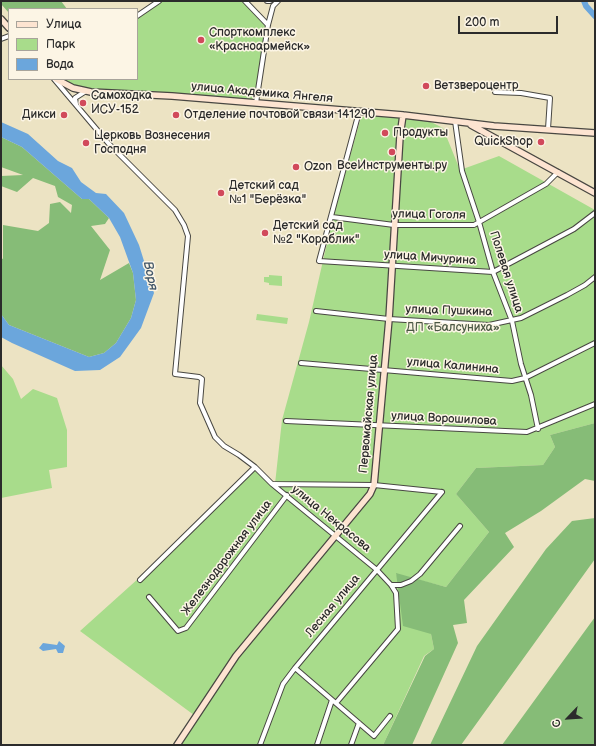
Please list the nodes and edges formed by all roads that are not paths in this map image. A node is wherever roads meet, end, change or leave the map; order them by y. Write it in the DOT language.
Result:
graph roads {
  1 [pos="158,1"];
  2 [pos="245,1"];
  3 [pos="267,1"];
  4 [pos="271,1"];
  5 [pos="278,1"];
  6 [pos="273,6"];
  7 [pos="138,15"];
  8 [pos="1,19"];
  9 [pos="268,26"];
  10 [pos="8,27"];
  11 [pos="56,80"];
  12 [pos="57,80"];
  13 [pos="86,90"];
  14 [pos="495,92"];
  15 [pos="256,103"];
  16 [pos="76,104"];
  17 [pos="359,112"];
  18 [pos="403,115"];
  19 [pos="455,121"];
  20 [pos="469,124"];
  21 [pos="494,126"];
  22 [pos="548,129"];
  23 [pos="595,133"];
  24 [pos="492,137"];
  25 [pos="558,172"];
  26 [pos="595,192"];
  27 [pos="595,213"];
  28 [pos="332,217"];
  29 [pos="479,222"];
  30 [pos="394,225"];
  31 [pos="392,265"];
  32 [pos="493,272"];
  33 [pos="595,277"];
  34 [pos="316,312"];
  35 [pos="389,319"];
  36 [pos="512,321"];
  37 [pos="595,343"];
  38 [pos="301,363"];
  39 [pos="384,370"];
  40 [pos="525,378"];
  41 [pos="595,404"];
  42 [pos="286,421"];
  43 [pos="379,425"];
  44 [pos="538,429"];
  45 [pos="254,467"];
  46 [pos="272,484"];
  47 [pos="374,485"];
  48 [pos="287,495"];
  49 [pos="460,526"];
  50 [pos="335,535"];
  51 [pos="377,570"];
  52 [pos="140,580"];
  53 [pos="391,585"];
  54 [pos="149,597"];
  55 [pos="295,668"];
  56 [pos="334,702"];
  57 [pos="390,716"];
  58 [pos="359,723"];
  59 [pos="177,745"];
  60 [pos="260,745"];
  61 [pos="317,745"];
  62 [pos="350,745"];
  1 -- 7 [label="street"];
  2 -- 9 [label="street"];
  3 -- 4 [label="street"];
  4 -- 6 [label="street"];
  5 -- 6 [label="street"];
  6 -- 9 [label="street"];
  8 -- 10 [label="street"];
  9 -- 15 [label="street"];
  11 -- 16 [label="street"];
  12 -- 13 [label="street, улица Академика Янгеля"];
  13 -- 15 [label="street, улица Академика Янгеля"];
  13 -- 16 [label="street"];
  14 -- 22 [label="street"];
  15 -- 17 [label="street, улица Академика Янгеля"];
  16 -- 45 [label="street, улица Некрасова"];
  17 -- 18 [label="street, улица Академика Янгеля"];
  17 -- 28 [label="street"];
  18 -- 19 [label="street, улица Академика Янгеля"];
  18 -- 30 [label="street, Первомайская улица"];
  19 -- 20 [label="street, улица Академика Янгеля"];
  19 -- 29 [label="street, Полевая улица"];
  20 -- 21 [label="street"];
  20 -- 24 [label="street"];
  21 -- 22 [label="street"];
  21 -- 24 [label="street"];
  22 -- 23 [label="street"];
  24 -- 25 [label="street"];
  25 -- 26 [label="street"];
  25 -- 29 [label="street, улица Гоголя"];
  27 -- 32 [label="street, улица Мичурина"];
  28 -- 30 [label="street, улица Гоголя"];
  28 -- 31 [label="street, улица Мичурина"];
  29 -- 30 [label="street, улица Гоголя"];
  29 -- 32 [label="street, Полевая улица"];
  30 -- 31 [label="street, Первомайская улица"];
  31 -- 32 [label="street, улица Мичурина"];
  31 -- 35 [label="street, Первомайская улица"];
  32 -- 36 [label="street, Полевая улица"];
  33 -- 36 [label="street, улица Пушкина"];
  34 -- 35 [label="street, улица Пушкина"];
  35 -- 36 [label="street, улица Пушкина"];
  35 -- 39 [label="street, Первомайская улица"];
  36 -- 40 [label="street, Полевая улица"];
  37 -- 40 [label="street, улица Калинина"];
  38 -- 39 [label="street, улица Калинина"];
  39 -- 40 [label="street, улица Калинина"];
  39 -- 43 [label="street, Первомайская улица"];
  40 -- 44 [label="street, Полевая улица"];
  41 -- 44 [label="street, улица Ворошилова"];
  42 -- 43 [label="street, улица Ворошилова"];
  43 -- 44 [label="street, улица Ворошилова"];
  43 -- 47 [label="street, Первомайская улица"];
  45 -- 46 [label="street, улица Некрасова"];
  45 -- 52 [label="street"];
  46 -- 47 [label="street"];
  46 -- 48 [label="street, улица Некрасова"];
  47 -- 50 [label="street, Первомайская улица"];
  47 -- 51 [label="street, Лесная улица"];
  48 -- 50 [label="street, улица Некрасова"];
  48 -- 54 [label="street, Железнодорожная улица"];
  49 -- 53 [label="street"];
  50 -- 51 [label="street, улица Некрасова"];
  50 -- 59 [label="street, Первомайская улица"];
  51 -- 53 [label="street, улица Некрасова"];
  51 -- 55 [label="street, Лесная улица"];
  53 -- 56 [label="street"];
  55 -- 56 [label="street"];
  55 -- 60 [label="street, Лесная улица"];
  56 -- 58 [label="street"];
  56 -- 61 [label="street"];
  57 -- 58 [label="street"];
  58 -- 62 [label="street"];
}
